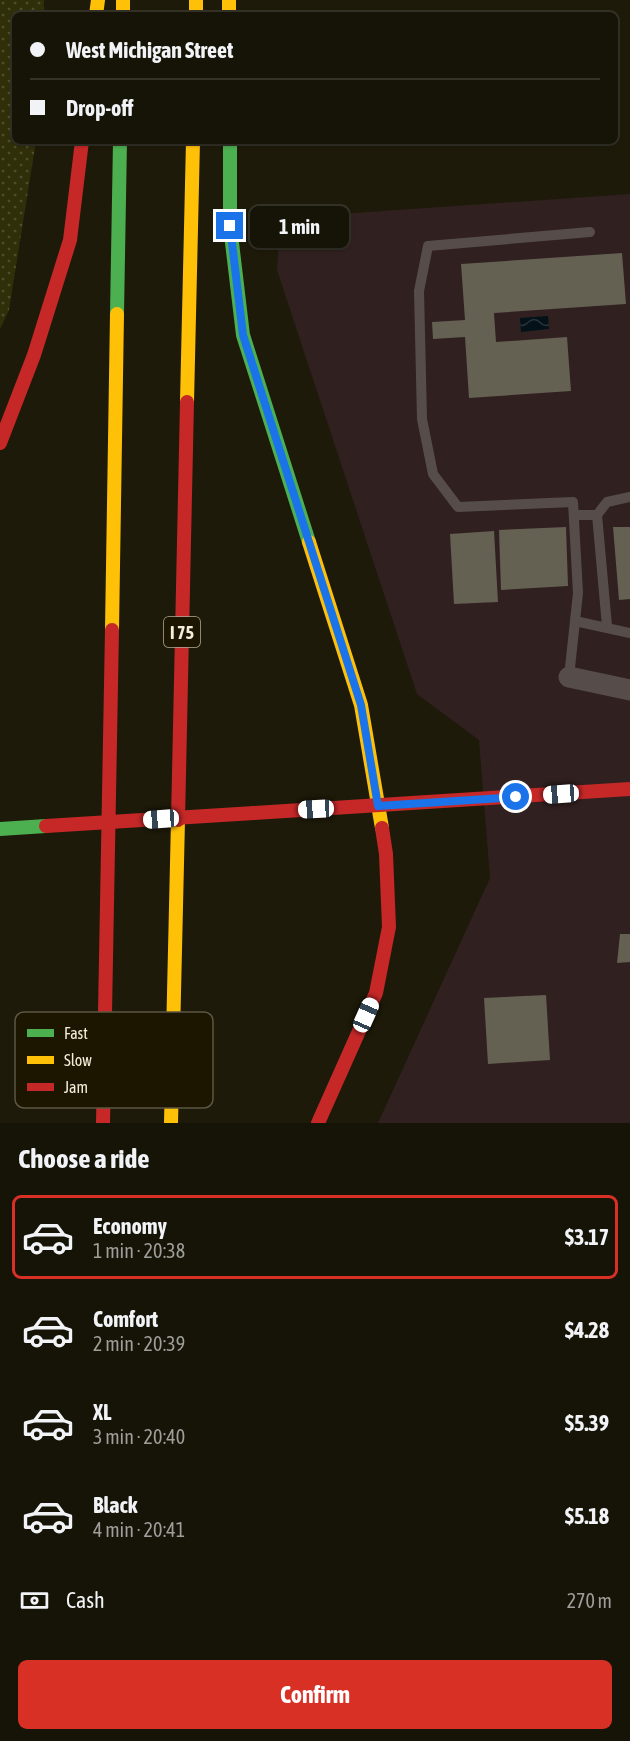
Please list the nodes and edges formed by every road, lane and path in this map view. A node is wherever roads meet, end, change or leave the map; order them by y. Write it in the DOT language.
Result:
graph roads {
  1 [pos="81,144"];
  2 [pos="120,144"];
  3 [pos="193,144"];
  4 [pos="230,144"];
  5 [pos="590,232"];
  6 [pos="0,443"];
  7 [pos="630,497"];
  8 [pos="574,515"];
  9 [pos="597,515"];
  10 [pos="575,621"];
  11 [pos="607,626"];
  12 [pos="630,633"];
  13 [pos="569,677"];
  14 [pos="630,690"];
  15 [pos="630,789"];
  16 [pos="378,806"];
  17 [pos="0,829"];
  18 [pos="105,1012"];
  19 [pos="173,1012"];
  20 [pos="103,1108"];
  21 [pos="171,1108"];
  22 [pos="103,1123"];
  23 [pos="171,1123"];
  24 [pos="318,1123"];
  1 -- 6 [label="main road"];
  2 -- 18 [label="main road"];
  3 -- 19 [label="main road, I 75"];
  4 -- 16 [label="main road"];
  5 -- 8 [label="lane"];
  7 -- 9 [label="lane"];
  8 -- 9 [label="lane"];
  8 -- 10 [label="lane"];
  9 -- 11 [label="lane"];
  10 -- 11 [label="lane"];
  10 -- 13 [label="lane"];
  11 -- 12 [label="lane"];
  13 -- 14 [label="street"];
  15 -- 16 [label="main road"];
  16 -- 17 [label="main road, bridge"];
  16 -- 24 [label="main road"];
  20 -- 22 [label="main road"];
  21 -- 23 [label="main road, I 75"];
}
